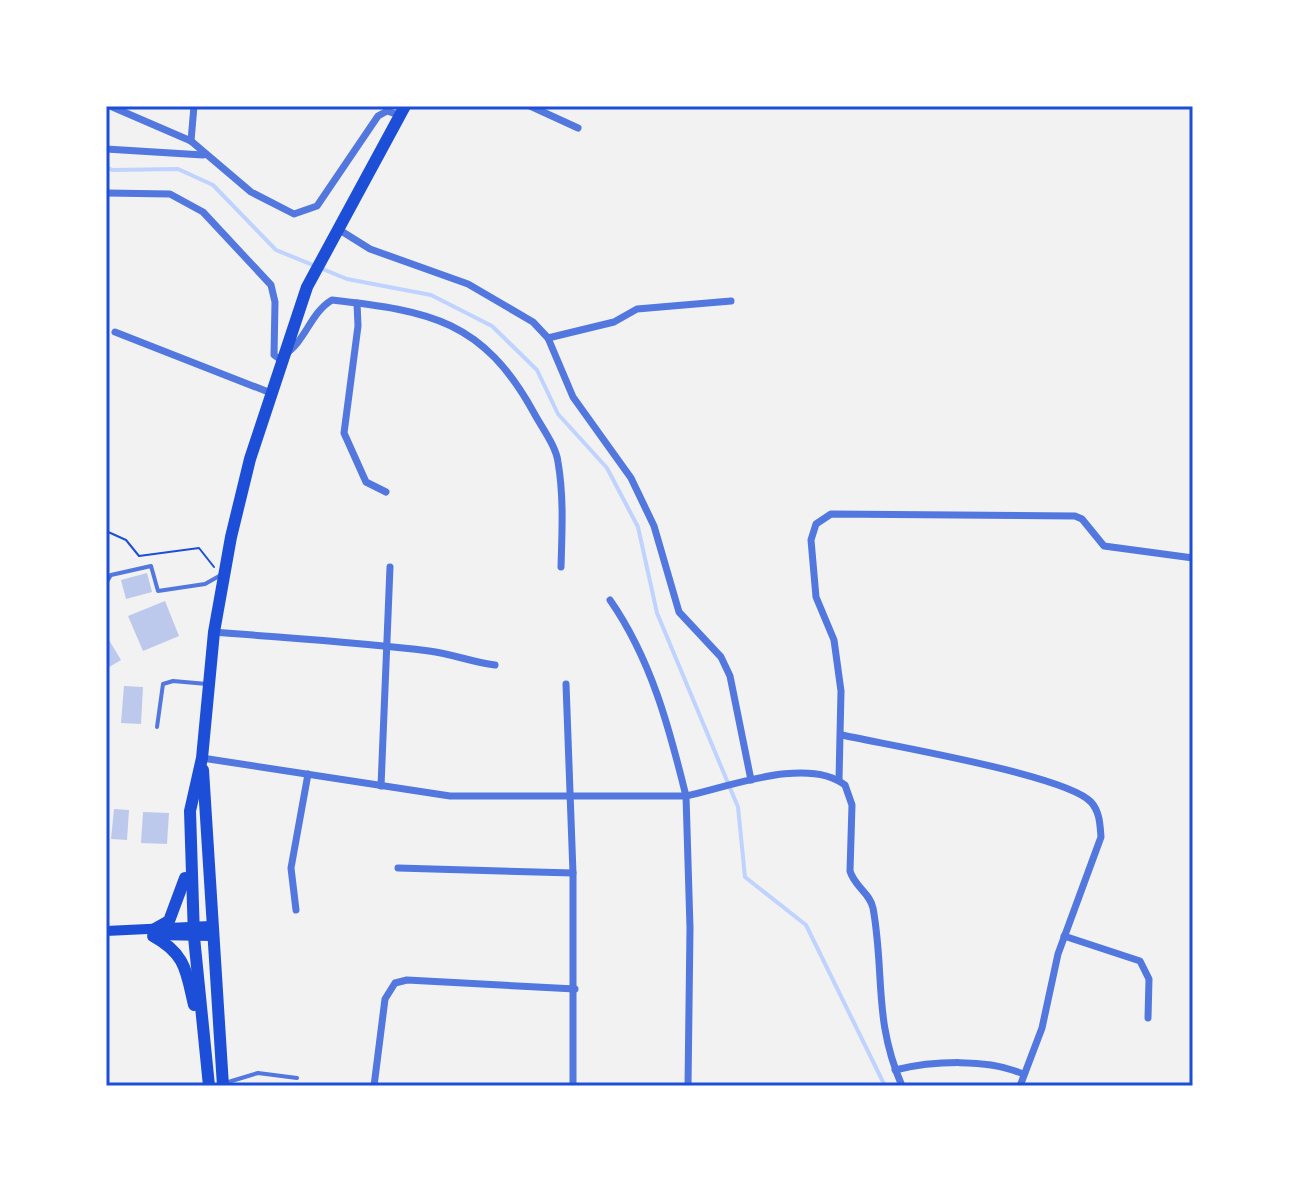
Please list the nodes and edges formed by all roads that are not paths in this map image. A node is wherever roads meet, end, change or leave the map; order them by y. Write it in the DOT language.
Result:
graph roads {
  1 [pos="110,106"];
  2 [pos="194,106"];
  3 [pos="530,106"];
  4 [pos="402,111"];
  5 [pos="578,128"];
  6 [pos="191,141"];
  7 [pos="106,149"];
  8 [pos="209,157"];
  9 [pos="106,193"];
  10 [pos="336,228"];
  11 [pos="731,301"];
  12 [pos="357,303"];
  13 [pos="115,332"];
  14 [pos="548,338"];
  15 [pos="282,358"];
  16 [pos="271,393"];
  17 [pos="386,492"];
  18 [pos="1193,558"];
  19 [pos="390,567"];
  20 [pos="561,567"];
  21 [pos="224,573"];
  22 [pos="106,583"];
  23 [pos="610,600"];
  24 [pos="214,632"];
  25 [pos="385,645"];
  26 [pos="495,665"];
  27 [pos="207,684"];
  28 [pos="566,684"];
  29 [pos="157,727"];
  30 [pos="842,735"];
  31 [pos="202,758"];
  32 [pos="308,774"];
  33 [pos="751,780"];
  34 [pos="839,780"];
  35 [pos="381,786"];
  36 [pos="686,796"];
  37 [pos="570,798"];
  38 [pos="189,860"];
  39 [pos="398,868"];
  40 [pos="573,873"];
  41 [pos="296,910"];
  42 [pos="106,931"];
  43 [pos="211,931"];
  44 [pos="152,932"];
  45 [pos="193,932"];
  46 [pos="1064,936"];
  47 [pos="575,989"];
  48 [pos="1148,1018"];
  49 [pos="207,1067"];
  50 [pos="895,1070"];
  51 [pos="1023,1074"];
  52 [pos="297,1078"];
  53 [pos="223,1085"];
  54 [pos="209,1086"];
  55 [pos="374,1086"];
  56 [pos="573,1086"];
  57 [pos="688,1086"];
  58 [pos="902,1086"];
  59 [pos="1020,1086"];
  1 -- 6 [label="street"];
  2 -- 6 [label="street"];
  3 -- 5 [label="street"];
  4 -- 8 [label="street"];
  4 -- 10 [label="highway"];
  6 -- 8 [label="street"];
  7 -- 8 [label="street"];
  9 -- 15 [label="street"];
  10 -- 14 [label="street"];
  10 -- 15 [label="highway"];
  11 -- 14 [label="street"];
  12 -- 15 [label="street"];
  12 -- 17 [label="street"];
  12 -- 20 [label="street"];
  13 -- 16 [label="street"];
  14 -- 33 [label="street"];
  15 -- 16 [label="highway"];
  16 -- 21 [label="highway"];
  18 -- 30 [label="street"];
  19 -- 25 [label="street"];
  21 -- 22 [label="lane"];
  21 -- 24 [label="highway"];
  23 -- 36 [label="street"];
  24 -- 25 [label="street"];
  24 -- 27 [label="highway"];
  25 -- 26 [label="street"];
  25 -- 35 [label="street"];
  27 -- 29 [label="lane"];
  27 -- 31 [label="highway"];
  28 -- 37 [label="street"];
  30 -- 34 [label="street"];
  30 -- 46 [label="street"];
  31 -- 32 [label="street"];
  31 -- 38 [label="highway"];
  31 -- 43 [label="highway"];
  32 -- 35 [label="street"];
  32 -- 41 [label="street"];
  33 -- 34 [label="street"];
  33 -- 36 [label="street"];
  34 -- 50 [label="street"];
  35 -- 37 [label="street"];
  36 -- 37 [label="street"];
  36 -- 57 [label="street"];
  37 -- 40 [label="street"];
  38 -- 44 [label="highway"];
  38 -- 45 [label="highway"];
  39 -- 40 [label="street"];
  40 -- 47 [label="street"];
  42 -- 44 [label="main road"];
  43 -- 45 [label="main road"];
  43 -- 53 [label="highway"];
  44 -- 45 [label="main road"];
  44 -- 49 [label="highway"];
  45 -- 49 [label="highway"];
  46 -- 48 [label="street"];
  46 -- 51 [label="street"];
  47 -- 55 [label="street"];
  47 -- 56 [label="street"];
  49 -- 54 [label="highway"];
  50 -- 51 [label="street"];
  50 -- 58 [label="street"];
  51 -- 59 [label="street"];
  52 -- 53 [label="lane"];
}
